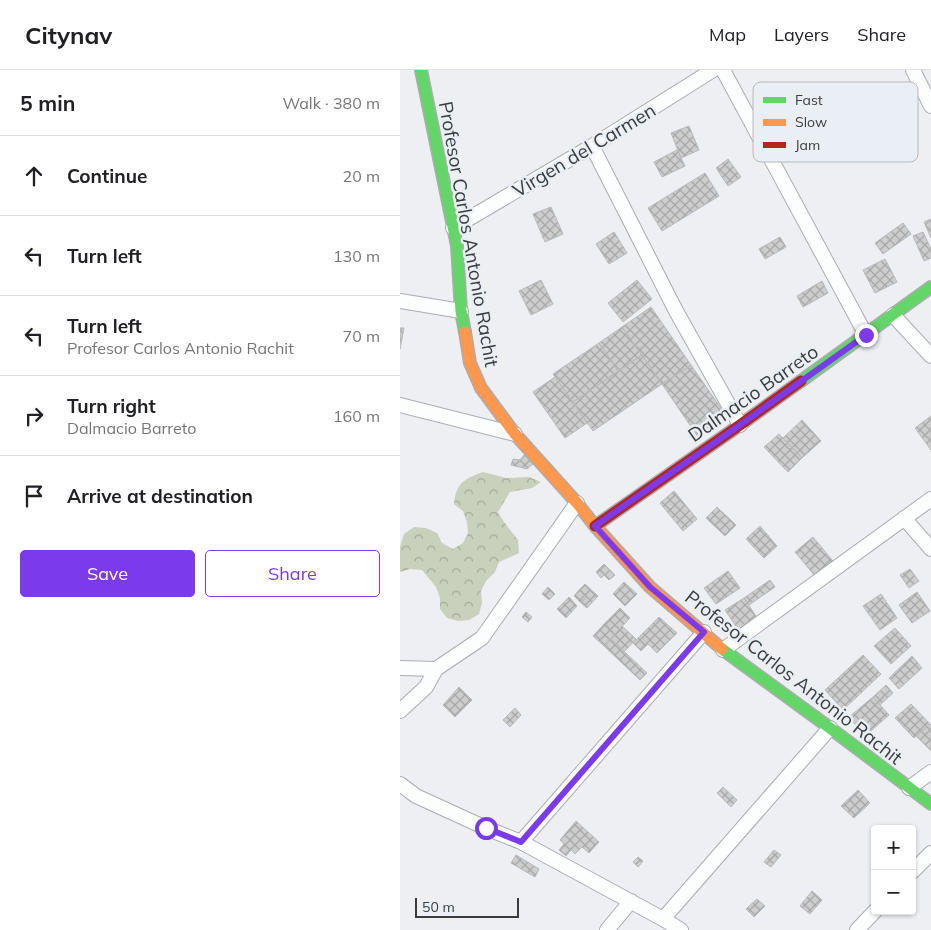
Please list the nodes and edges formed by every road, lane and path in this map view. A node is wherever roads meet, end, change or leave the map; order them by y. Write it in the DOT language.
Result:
graph roads {
  1 [pos="421,70"];
  2 [pos="713,70"];
  3 [pos="723,70"];
  4 [pos="913,70"];
  5 [pos="931,106"];
  6 [pos="753,126"];
  7 [pos="592,146"];
  8 [pos="773,162"];
  9 [pos="453,228"];
  10 [pos="931,287"];
  11 [pos="400,301"];
  12 [pos="461,311"];
  13 [pos="893,315"];
  14 [pos="866,335"];
  15 [pos="931,356"];
  16 [pos="400,405"];
  17 [pos="740,425"];
  18 [pos="515,434"];
  19 [pos="931,499"];
  20 [pos="577,503"];
  21 [pos="904,518"];
  22 [pos="595,526"];
  23 [pos="931,550"];
  24 [pos="704,632"];
  25 [pos="723,650"];
  26 [pos="400,668"];
  27 [pos="436,669"];
  28 [pos="400,711"];
  29 [pos="830,728"];
  30 [pos="931,772"];
  31 [pos="400,784"];
  32 [pos="909,788"];
  33 [pos="931,804"];
  34 [pos="521,842"];
  35 [pos="931,853"];
  36 [pos="914,870"];
  37 [pos="631,901"];
  38 [pos="871,915"];
  39 [pos="663,919"];
  40 [pos="607,930"];
  41 [pos="682,930"];
  42 [pos="857,930"];
  1 -- 9 [label="main road, Profesor Carlos Antonio Rachit"];
  2 -- 7 [label="street, Virgen del Carmen"];
  3 -- 6 [label="street"];
  4 -- 5 [label="street"];
  7 -- 9 [label="street, Virgen del Carmen"];
  7 -- 17 [label="street"];
  8 -- 14 [label="street"];
  9 -- 12 [label="main road, Profesor Carlos Antonio Rachit"];
  10 -- 13 [label="main road, Dalmacio Barreto"];
  11 -- 12 [label="street"];
  12 -- 18 [label="main road, Profesor Carlos Antonio Rachit"];
  13 -- 14 [label="main road, Dalmacio Barreto"];
  13 -- 15 [label="street"];
  14 -- 17 [label="main road, Dalmacio Barreto"];
  16 -- 18 [label="street"];
  17 -- 22 [label="main road, Dalmacio Barreto"];
  18 -- 20 [label="main road, Profesor Carlos Antonio Rachit"];
  19 -- 21 [label="street"];
  20 -- 22 [label="main road, Profesor Carlos Antonio Rachit"];
  20 -- 27 [label="street"];
  21 -- 23 [label="street"];
  21 -- 25 [label="street"];
  22 -- 24 [label="main road, Profesor Carlos Antonio Rachit"];
  24 -- 25 [label="main road, Profesor Carlos Antonio Rachit"];
  24 -- 34 [label="street"];
  25 -- 29 [label="main road, Profesor Carlos Antonio Rachit"];
  26 -- 27 [label="street"];
  27 -- 28 [label="street"];
  29 -- 32 [label="main road, Profesor Carlos Antonio Rachit"];
  29 -- 39 [label="street"];
  30 -- 32 [label="street"];
  31 -- 34 [label="street"];
  32 -- 33 [label="main road, Profesor Carlos Antonio Rachit"];
  34 -- 37 [label="street"];
  35 -- 36 [label="street"];
  37 -- 39 [label="street"];
  37 -- 40 [label="street"];
  38 -- 42 [label="street"];
  39 -- 41 [label="street"];
}
